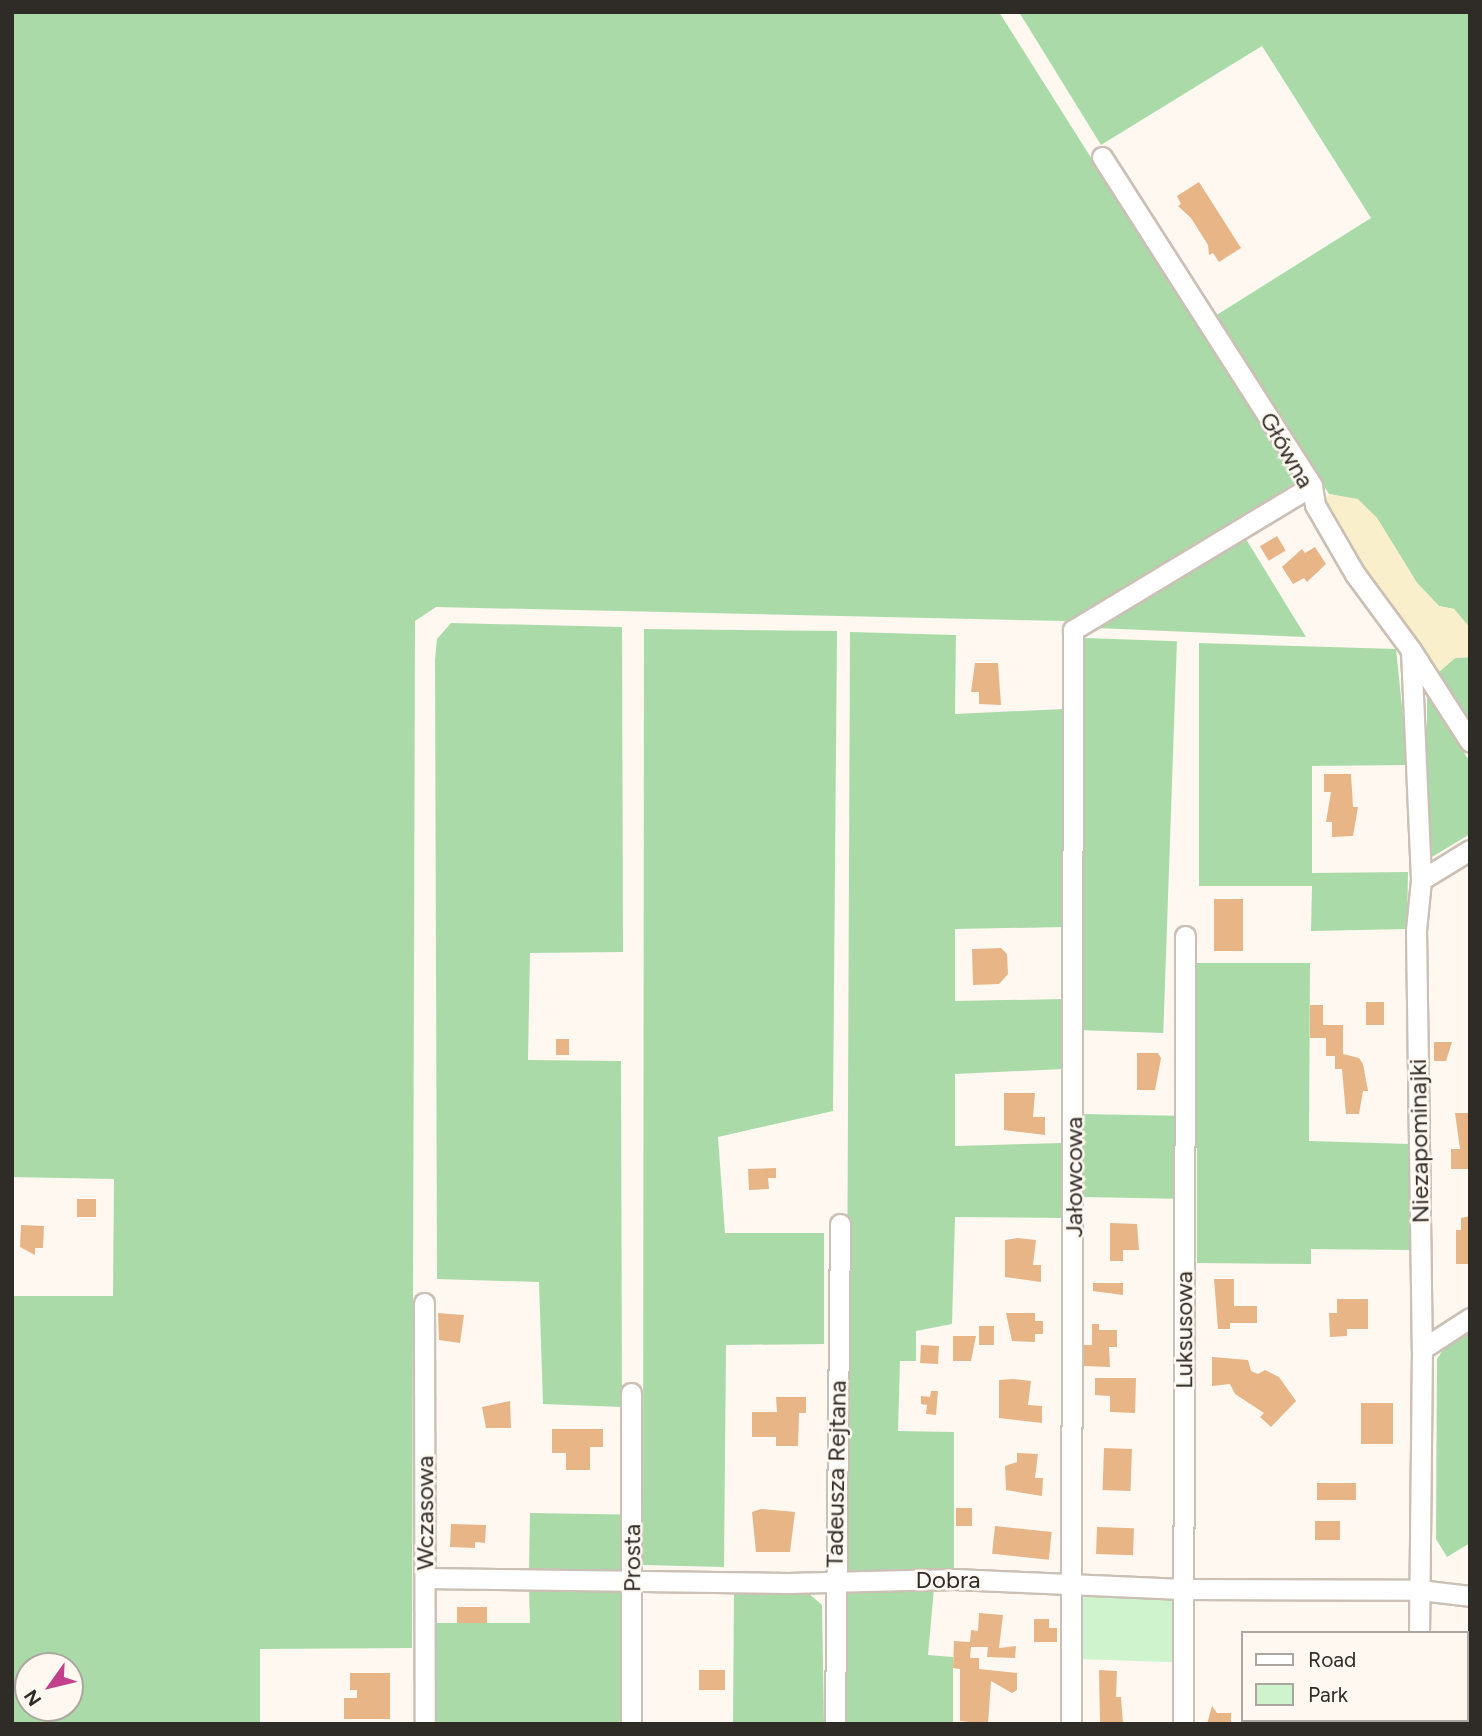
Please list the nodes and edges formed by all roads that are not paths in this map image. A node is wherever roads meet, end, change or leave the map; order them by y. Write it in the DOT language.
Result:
graph roads {
  1 [pos="1102,157"];
  2 [pos="1312,486"];
  3 [pos="1411,650"];
  4 [pos="1470,742"];
  5 [pos="1470,850"];
  6 [pos="1421,880"];
  7 [pos="1185,936"];
  8 [pos="840,1224"];
  9 [pos="424,1303"];
  10 [pos="1470,1318"];
  11 [pos="1422,1349"];
  12 [pos="631,1393"];
  13 [pos="425,1578"];
  14 [pos="633,1580"];
  15 [pos="834,1582"];
  16 [pos="1073,1583"];
  17 [pos="1183,1588"];
  18 [pos="1420,1590"];
  19 [pos="1470,1596"];
  20 [pos="1419,1631"];
  21 [pos="425,1724"];
  22 [pos="631,1724"];
  23 [pos="835,1724"];
  24 [pos="1071,1724"];
  25 [pos="1183,1724"];
  1 -- 2 [label="street, Główna"];
  2 -- 3 [label="street, Główna"];
  2 -- 16 [label="street, Jałowcowa"];
  3 -- 4 [label="street, Główna"];
  3 -- 6 [label="street, Niezapominajki"];
  5 -- 6 [label="street"];
  6 -- 11 [label="street, Niezapominajki"];
  7 -- 17 [label="street, Luksusowa"];
  8 -- 15 [label="street, Tadeusza Rejtana"];
  9 -- 13 [label="street, Wczasowa"];
  10 -- 11 [label="street"];
  11 -- 18 [label="street, Niezapominajki"];
  12 -- 14 [label="street, Prosta"];
  13 -- 14 [label="street, Dobra"];
  13 -- 21 [label="street, Wczasowa"];
  14 -- 15 [label="street, Dobra"];
  14 -- 22 [label="street, Prosta"];
  15 -- 16 [label="street, Dobra"];
  15 -- 23 [label="street, Tadeusza Rejtana"];
  16 -- 17 [label="street, Dobra"];
  16 -- 24 [label="street, Jałowcowa"];
  17 -- 18 [label="street, Dobra"];
  17 -- 25 [label="street, Luksusowa"];
  18 -- 19 [label="street, Dobra"];
  18 -- 20 [label="street, Niezapominajki"];
}
